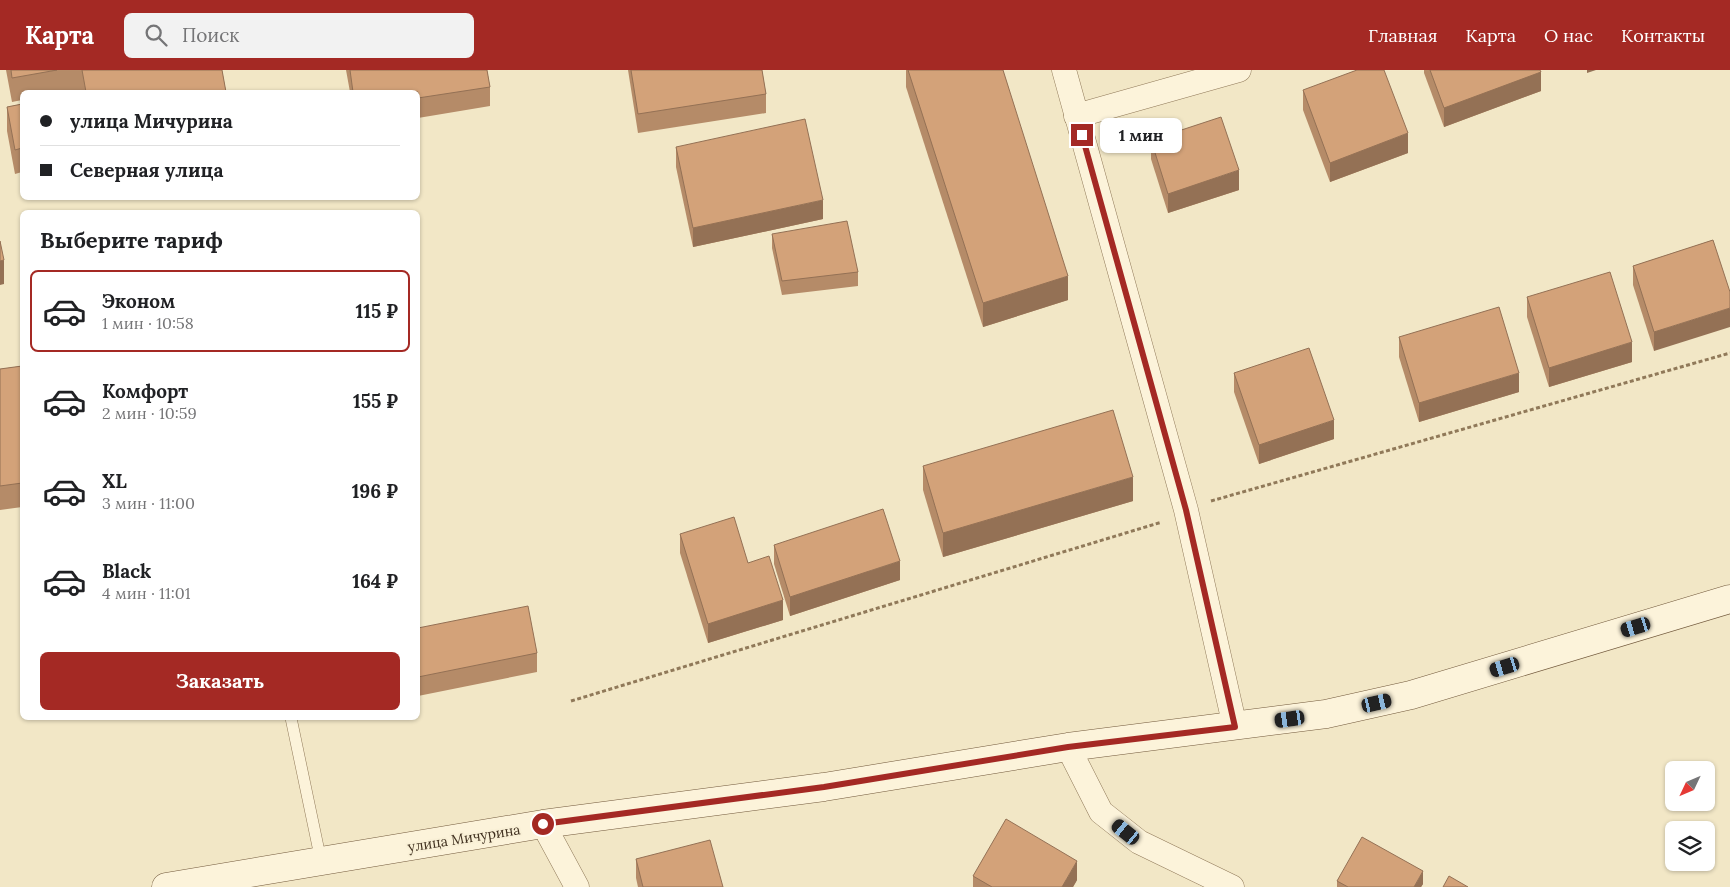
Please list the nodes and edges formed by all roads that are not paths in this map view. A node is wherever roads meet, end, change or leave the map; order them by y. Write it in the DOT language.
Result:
graph roads {
  1 [pos="1064,70"];
  2 [pos="1239,70"];
  3 [pos="1076,116"];
  4 [pos="1730,599"];
  5 [pos="291,720"];
  6 [pos="1235,727"];
  7 [pos="1068,747"];
  8 [pos="543,824"];
  9 [pos="321,861"];
  10 [pos="166,887"];
  11 [pos="577,887"];
  12 [pos="1232,887"];
  1 -- 3 [label="street"];
  2 -- 3 [label="street"];
  3 -- 6 [label="street"];
  4 -- 6 [label="main road, улица Мичурина"];
  5 -- 9 [label="lane"];
  6 -- 7 [label="main road, улица Мичурина"];
  7 -- 8 [label="main road, улица Мичурина"];
  7 -- 12 [label="street"];
  8 -- 9 [label="main road, улица Мичурина"];
  8 -- 11 [label="street"];
  9 -- 10 [label="main road, улица Мичурина"];
}
